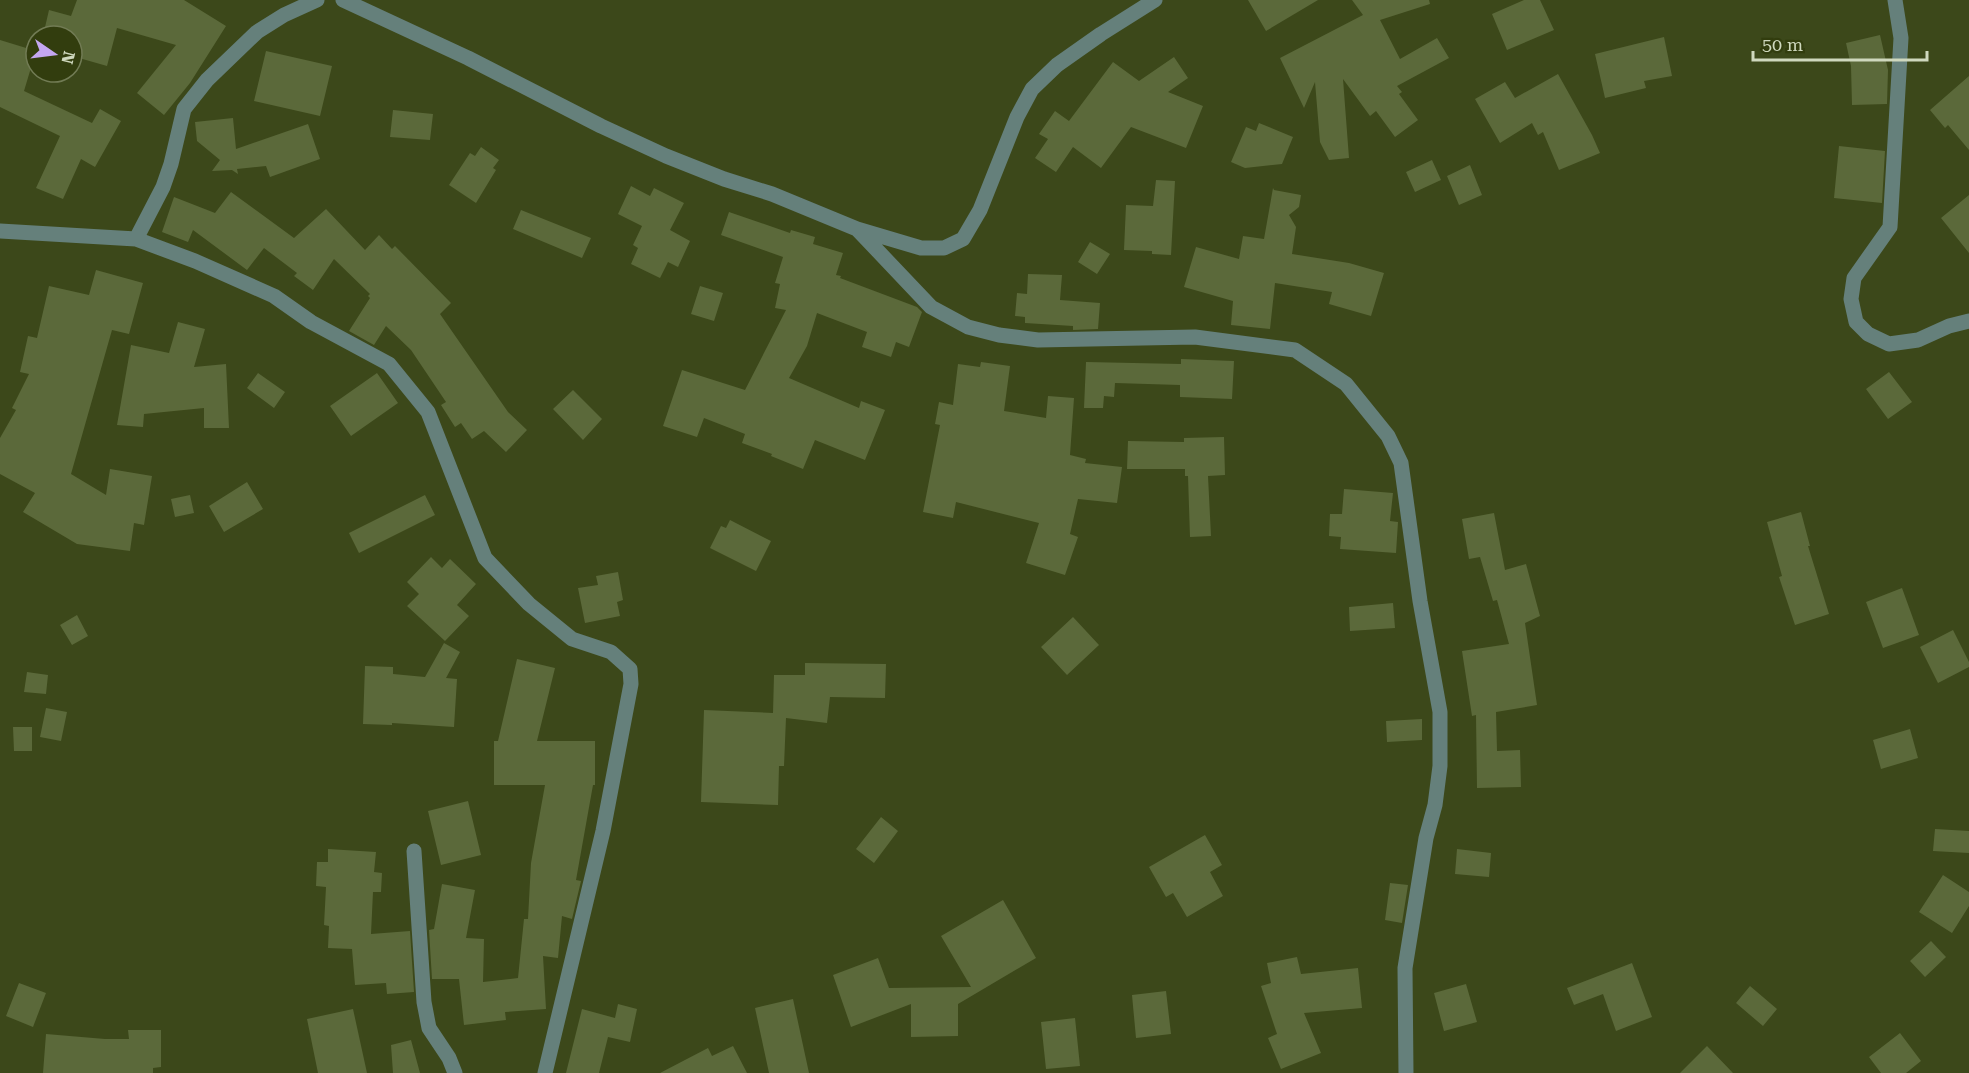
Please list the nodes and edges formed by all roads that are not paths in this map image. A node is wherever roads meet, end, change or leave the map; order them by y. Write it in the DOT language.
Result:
graph roads {
  1 [pos="318,0"];
  2 [pos="343,0"];
  3 [pos="1155,0"];
  4 [pos="1895,0"];
  5 [pos="857,229"];
  6 [pos="0,231"];
  7 [pos="136,239"];
  8 [pos="1969,321"];
  9 [pos="414,851"];
  10 [pos="455,1073"];
  11 [pos="545,1073"];
  12 [pos="1406,1073"];
  1 -- 7 [label="street"];
  2 -- 5 [label="street"];
  3 -- 5 [label="street"];
  4 -- 8 [label="street"];
  5 -- 12 [label="street"];
  6 -- 7 [label="street"];
  7 -- 11 [label="street"];
  9 -- 10 [label="street"];
}
